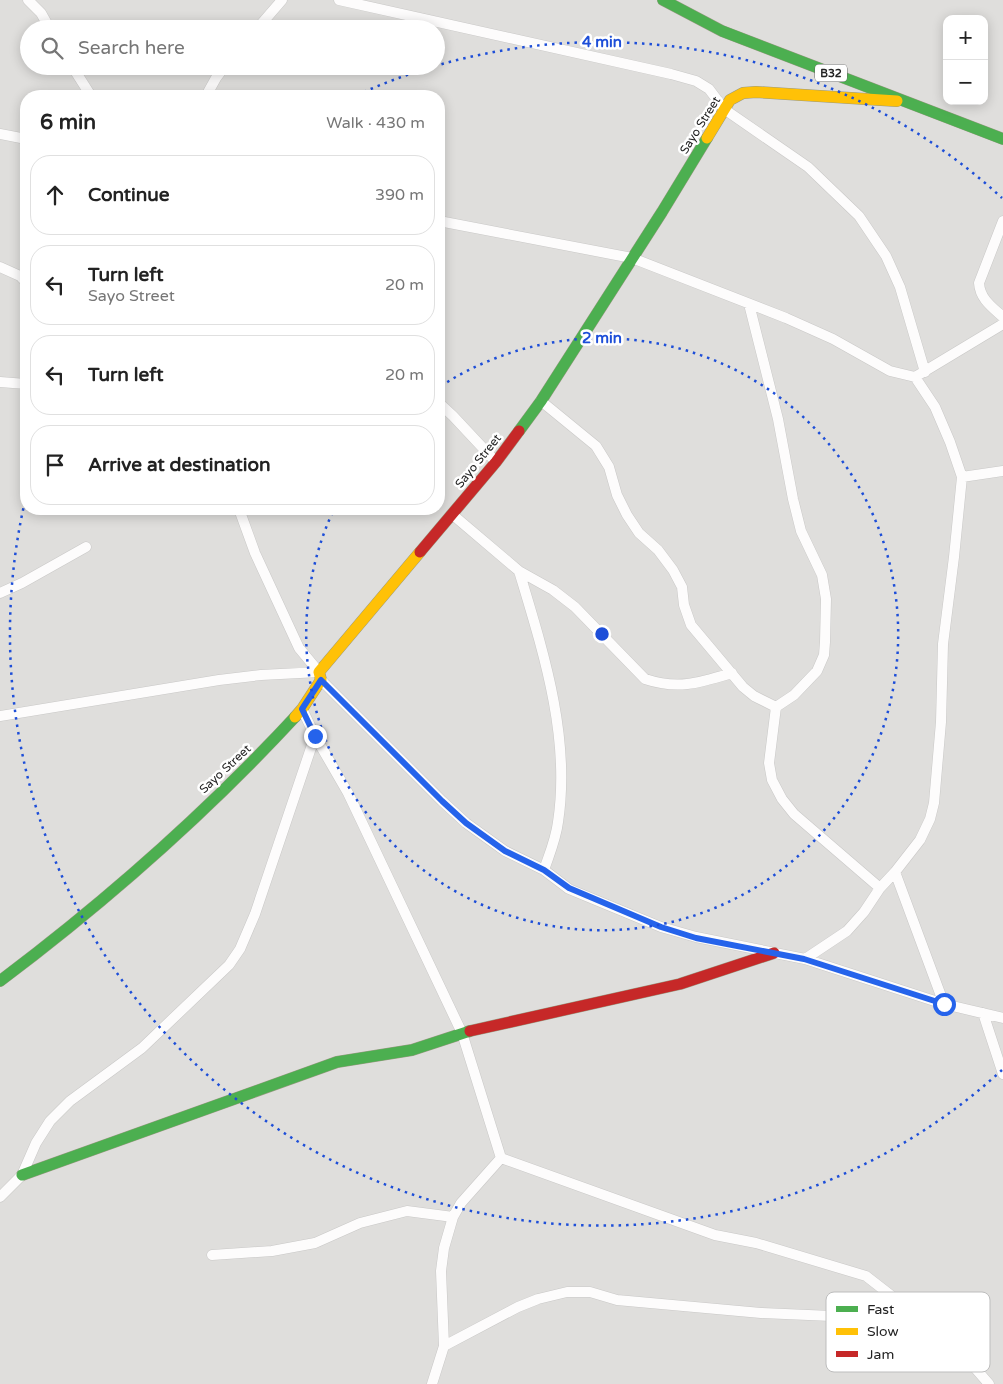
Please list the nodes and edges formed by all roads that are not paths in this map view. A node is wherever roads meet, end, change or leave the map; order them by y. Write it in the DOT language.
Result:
graph roads {
  1 [pos="28,0"];
  2 [pos="282,0"];
  3 [pos="339,0"];
  4 [pos="663,0"];
  5 [pos="45,20"];
  6 [pos="265,20"];
  7 [pos="427,20"];
  8 [pos="445,24"];
  9 [pos="78,75"];
  10 [pos="218,75"];
  11 [pos="87,90"];
  12 [pos="209,90"];
  13 [pos="910,102"];
  14 [pos="724,108"];
  15 [pos="0,134"];
  16 [pos="20,138"];
  17 [pos="1003,139"];
  18 [pos="445,221"];
  19 [pos="1003,221"];
  20 [pos="632,258"];
  21 [pos="0,267"];
  22 [pos="20,276"];
  23 [pos="749,304"];
  24 [pos="1003,317"];
  25 [pos="1003,324"];
  26 [pos="925,372"];
  27 [pos="915,377"];
  28 [pos="0,382"];
  29 [pos="20,384"];
  30 [pos="541,401"];
  31 [pos="445,409"];
  32 [pos="496,462"];
  33 [pos="1003,472"];
  34 [pos="962,476"];
  35 [pos="241,515"];
  36 [pos="453,515"];
  37 [pos="86,547"];
  38 [pos="519,571"];
  39 [pos="0,593"];
  40 [pos="732,673"];
  41 [pos="320,676"];
  42 [pos="776,707"];
  43 [pos="302,709"];
  44 [pos="0,716"];
  45 [pos="315,736"];
  46 [pos="544,870"];
  47 [pos="895,872"];
  48 [pos="880,888"];
  49 [pos="774,953"];
  50 [pos="804,959"];
  51 [pos="0,981"];
  52 [pos="944,1004"];
  53 [pos="983,1013"];
  54 [pos="1003,1018"];
  55 [pos="462,1033"];
  56 [pos="1003,1074"];
  57 [pos="501,1158"];
  58 [pos="22,1175"];
  59 [pos="0,1197"];
  60 [pos="453,1217"];
  61 [pos="212,1255"];
  62 [pos="887,1292"];
  63 [pos="826,1316"];
  64 [pos="444,1346"];
  65 [pos="979,1372"];
  66 [pos="432,1384"];
  67 [pos="989,1384"];
  1 -- 5 [label="street"];
  2 -- 6 [label="street"];
  3 -- 7 [label="street"];
  4 -- 13 [label="street, B32"];
  8 -- 14 [label="street"];
  9 -- 11 [label="street"];
  10 -- 12 [label="street"];
  13 -- 14 [label="street, Sayo Street"];
  13 -- 17 [label="street, B32"];
  14 -- 20 [label="street, Sayo Street"];
  14 -- 26 [label="street"];
  15 -- 16 [label="street"];
  18 -- 20 [label="street"];
  19 -- 24 [label="street"];
  20 -- 23 [label="street"];
  20 -- 30 [label="street, Sayo Street"];
  21 -- 22 [label="street"];
  23 -- 27 [label="street"];
  23 -- 42 [label="street"];
  25 -- 26 [label="street"];
  26 -- 27 [label="street"];
  27 -- 34 [label="street"];
  28 -- 29 [label="street"];
  30 -- 32 [label="street, Sayo Street"];
  30 -- 40 [label="street"];
  31 -- 32 [label="street"];
  32 -- 36 [label="street, Sayo Street"];
  33 -- 34 [label="street"];
  34 -- 47 [label="street"];
  35 -- 41 [label="street"];
  36 -- 38 [label="street"];
  36 -- 41 [label="street, Sayo Street"];
  37 -- 39 [label="street"];
  38 -- 40 [label="street"];
  38 -- 46 [label="street"];
  40 -- 42 [label="street"];
  41 -- 43 [label="street, Sayo Street"];
  41 -- 44 [label="street"];
  41 -- 46 [label="street"];
  42 -- 48 [label="street"];
  43 -- 45 [label="street"];
  43 -- 51 [label="street, Sayo Street"];
  45 -- 55 [label="street"];
  45 -- 58 [label="street"];
  46 -- 49 [label="street"];
  47 -- 48 [label="street"];
  47 -- 52 [label="street"];
  48 -- 50 [label="street"];
  49 -- 50 [label="street"];
  49 -- 55 [label="street"];
  50 -- 52 [label="street"];
  52 -- 53 [label="street"];
  53 -- 54 [label="street"];
  53 -- 56 [label="street"];
  55 -- 57 [label="street"];
  55 -- 58 [label="street"];
  57 -- 60 [label="street"];
  57 -- 62 [label="street"];
  58 -- 59 [label="street"];
  60 -- 61 [label="street"];
  60 -- 64 [label="street"];
  63 -- 64 [label="street"];
  64 -- 66 [label="street"];
  65 -- 67 [label="street"];
}
